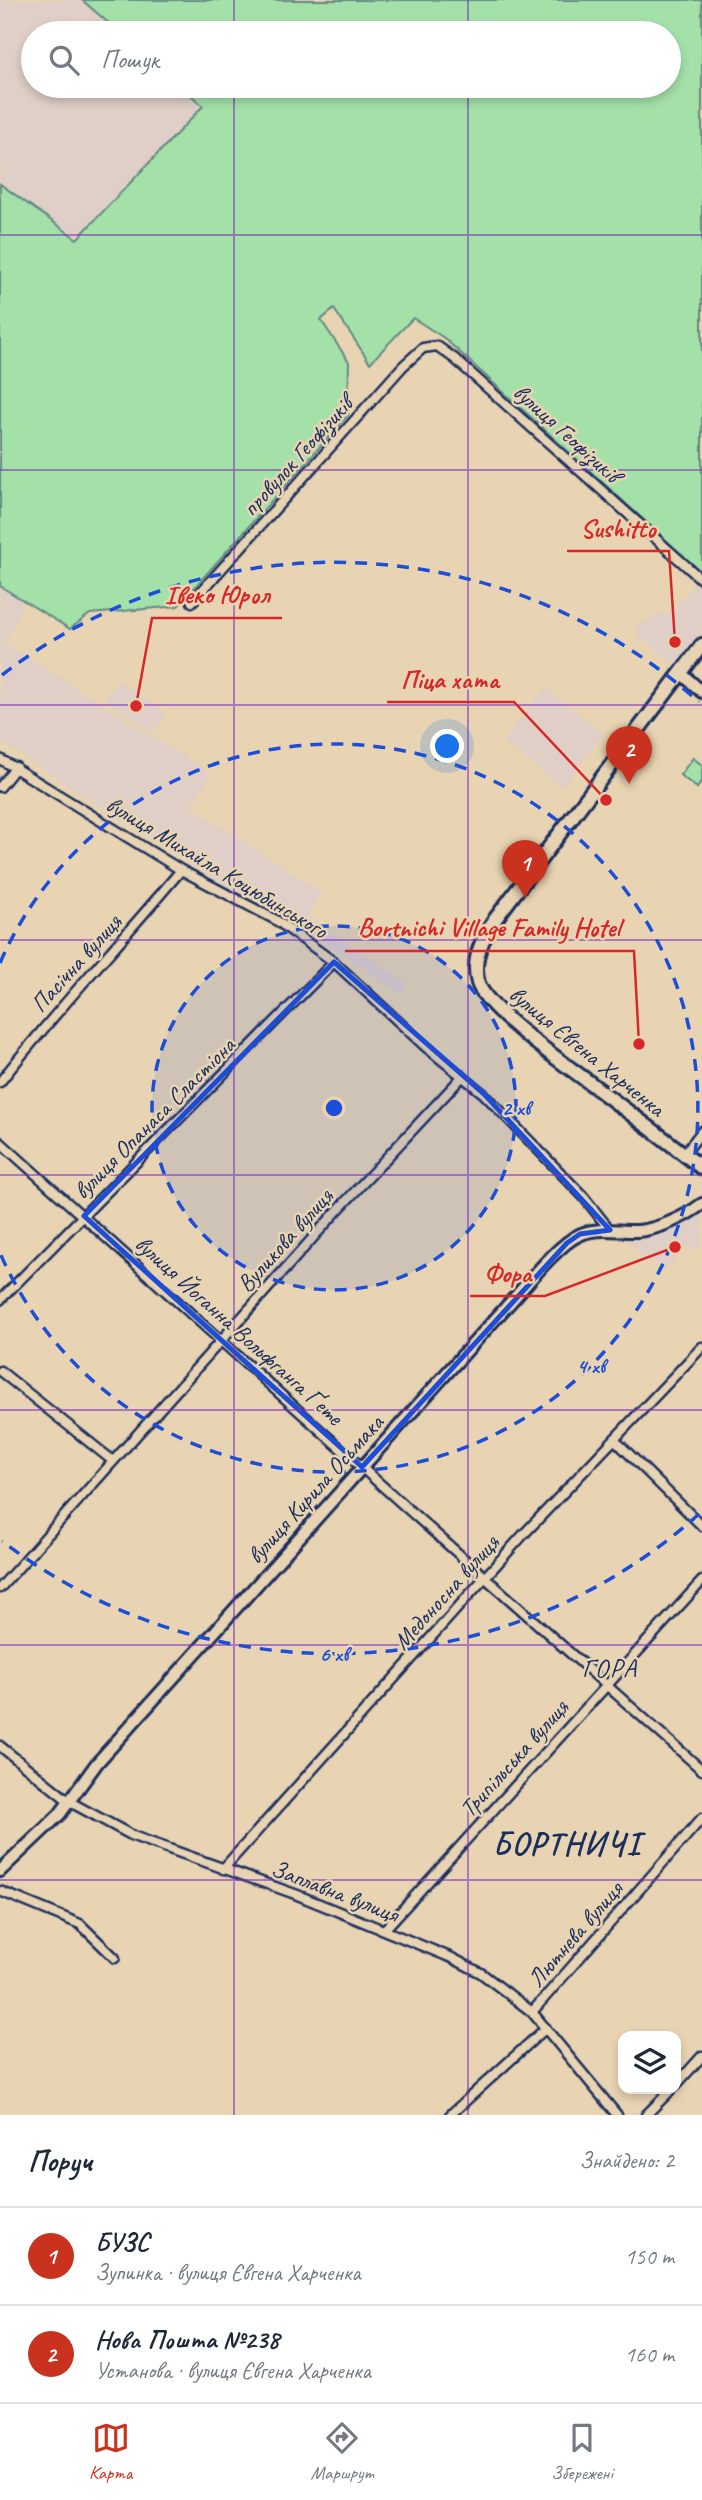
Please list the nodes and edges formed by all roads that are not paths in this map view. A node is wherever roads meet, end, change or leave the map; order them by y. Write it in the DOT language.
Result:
graph roads {
  1 [pos="437,346"];
  2 [pos="702,580"];
  3 [pos="192,602"];
  4 [pos="702,645"];
  5 [pos="681,673"];
  6 [pos="702,692"];
  7 [pos="0,759"];
  8 [pos="16,767"];
  9 [pos="0,787"];
  10 [pos="181,870"];
  11 [pos="334,962"];
  12 [pos="462,1077"];
  13 [pos="0,1082"];
  14 [pos="702,1131"];
  15 [pos="0,1142"];
  16 [pos="684,1154"];
  17 [pos="702,1168"];
  18 [pos="702,1204"];
  19 [pos="84,1216"];
  20 [pos="610,1230"];
  21 [pos="0,1300"];
  22 [pos="222,1340"];
  23 [pos="702,1347"];
  24 [pos="0,1371"];
  25 [pos="615,1440"];
  26 [pos="113,1461"];
  27 [pos="362,1467"];
  28 [pos="702,1526"];
  29 [pos="485,1577"];
  30 [pos="702,1581"];
  31 [pos="0,1588"];
  32 [pos="606,1685"];
  33 [pos="1,1749"];
  34 [pos="702,1770"];
  35 [pos="70,1801"];
  36 [pos="702,1818"];
  37 [pos="223,1869"];
  38 [pos="0,1871"];
  39 [pos="0,1891"];
  40 [pos="384,1930"];
  41 [pos="115,1958"];
  42 [pos="533,2012"];
  43 [pos="546,2028"];
  44 [pos="702,2056"];
  45 [pos="681,2079"];
  46 [pos="667,2094"];
  47 [pos="450,2115"];
  48 [pos="617,2115"];
  49 [pos="646,2115"];
  1 -- 2 [label="street, вулиця Геофізиків"];
  1 -- 3 [label="street, провулок Геофізиків"];
  4 -- 5 [label="main road, вулиця Євгена Харченка"];
  5 -- 6 [label="street"];
  5 -- 16 [label="main road, вулиця Євгена Харченка"];
  7 -- 8 [label="street, вулиця Михайла Коцюбинського"];
  8 -- 9 [label="street"];
  8 -- 10 [label="street, вулиця Михайла Коцюбинського"];
  10 -- 11 [label="street, вулиця Михайла Коцюбинського"];
  10 -- 13 [label="street, Пасічна вулиця"];
  11 -- 12 [label="street, вулиця Михайла Коцюбинського"];
  11 -- 19 [label="street, вулиця Опанаса Сластіона"];
  12 -- 20 [label="street, вулиця Михайла Коцюбинського"];
  12 -- 22 [label="street, Вуликова вулиця"];
  14 -- 16 [label="street"];
  15 -- 19 [label="street, вулиця Йоганна Вольфганга Ґете"];
  16 -- 17 [label="main road, вулиця Євгена Харченка"];
  18 -- 20 [label="street, вулиця Кирила Осьмака"];
  19 -- 21 [label="street, вулиця Опанаса Сластіона"];
  19 -- 22 [label="street, вулиця Йоганна Вольфганга Ґете"];
  20 -- 27 [label="street, вулиця Кирила Осьмака"];
  22 -- 26 [label="street, Вуликова вулиця"];
  22 -- 27 [label="street, вулиця Йоганна Вольфганга Ґете"];
  23 -- 25 [label="street, Медоносна вулиця"];
  24 -- 26 [label="street"];
  25 -- 28 [label="street"];
  25 -- 29 [label="street, Медоносна вулиця"];
  26 -- 31 [label="street, Вуликова вулиця"];
  27 -- 29 [label="street, вулиця Йоганна Вольфганга Ґете"];
  27 -- 35 [label="street, вулиця Кирила Осьмака"];
  29 -- 32 [label="street, вулиця Йоганна Вольфганга Ґете"];
  29 -- 37 [label="street, Медоносна вулиця"];
  30 -- 32 [label="street, Трипільська вулиця"];
  32 -- 34 [label="street, вулиця Йоганна Вольфганга Ґете"];
  32 -- 40 [label="street, Трипільська вулиця"];
  33 -- 35 [label="street, Заплавна вулиця"];
  35 -- 37 [label="street, Заплавна вулиця"];
  35 -- 38 [label="street, вулиця Кирила Осьмака"];
  36 -- 42 [label="street, Лютнева вулиця"];
  37 -- 40 [label="street, Заплавна вулиця"];
  39 -- 41 [label="street"];
  40 -- 42 [label="street, Заплавна вулиця"];
  42 -- 43 [label="street, Заплавна вулиця"];
  43 -- 47 [label="street"];
  43 -- 48 [label="street, Заплавна вулиця"];
  44 -- 45 [label="street"];
  46 -- 49 [label="street"];
}
